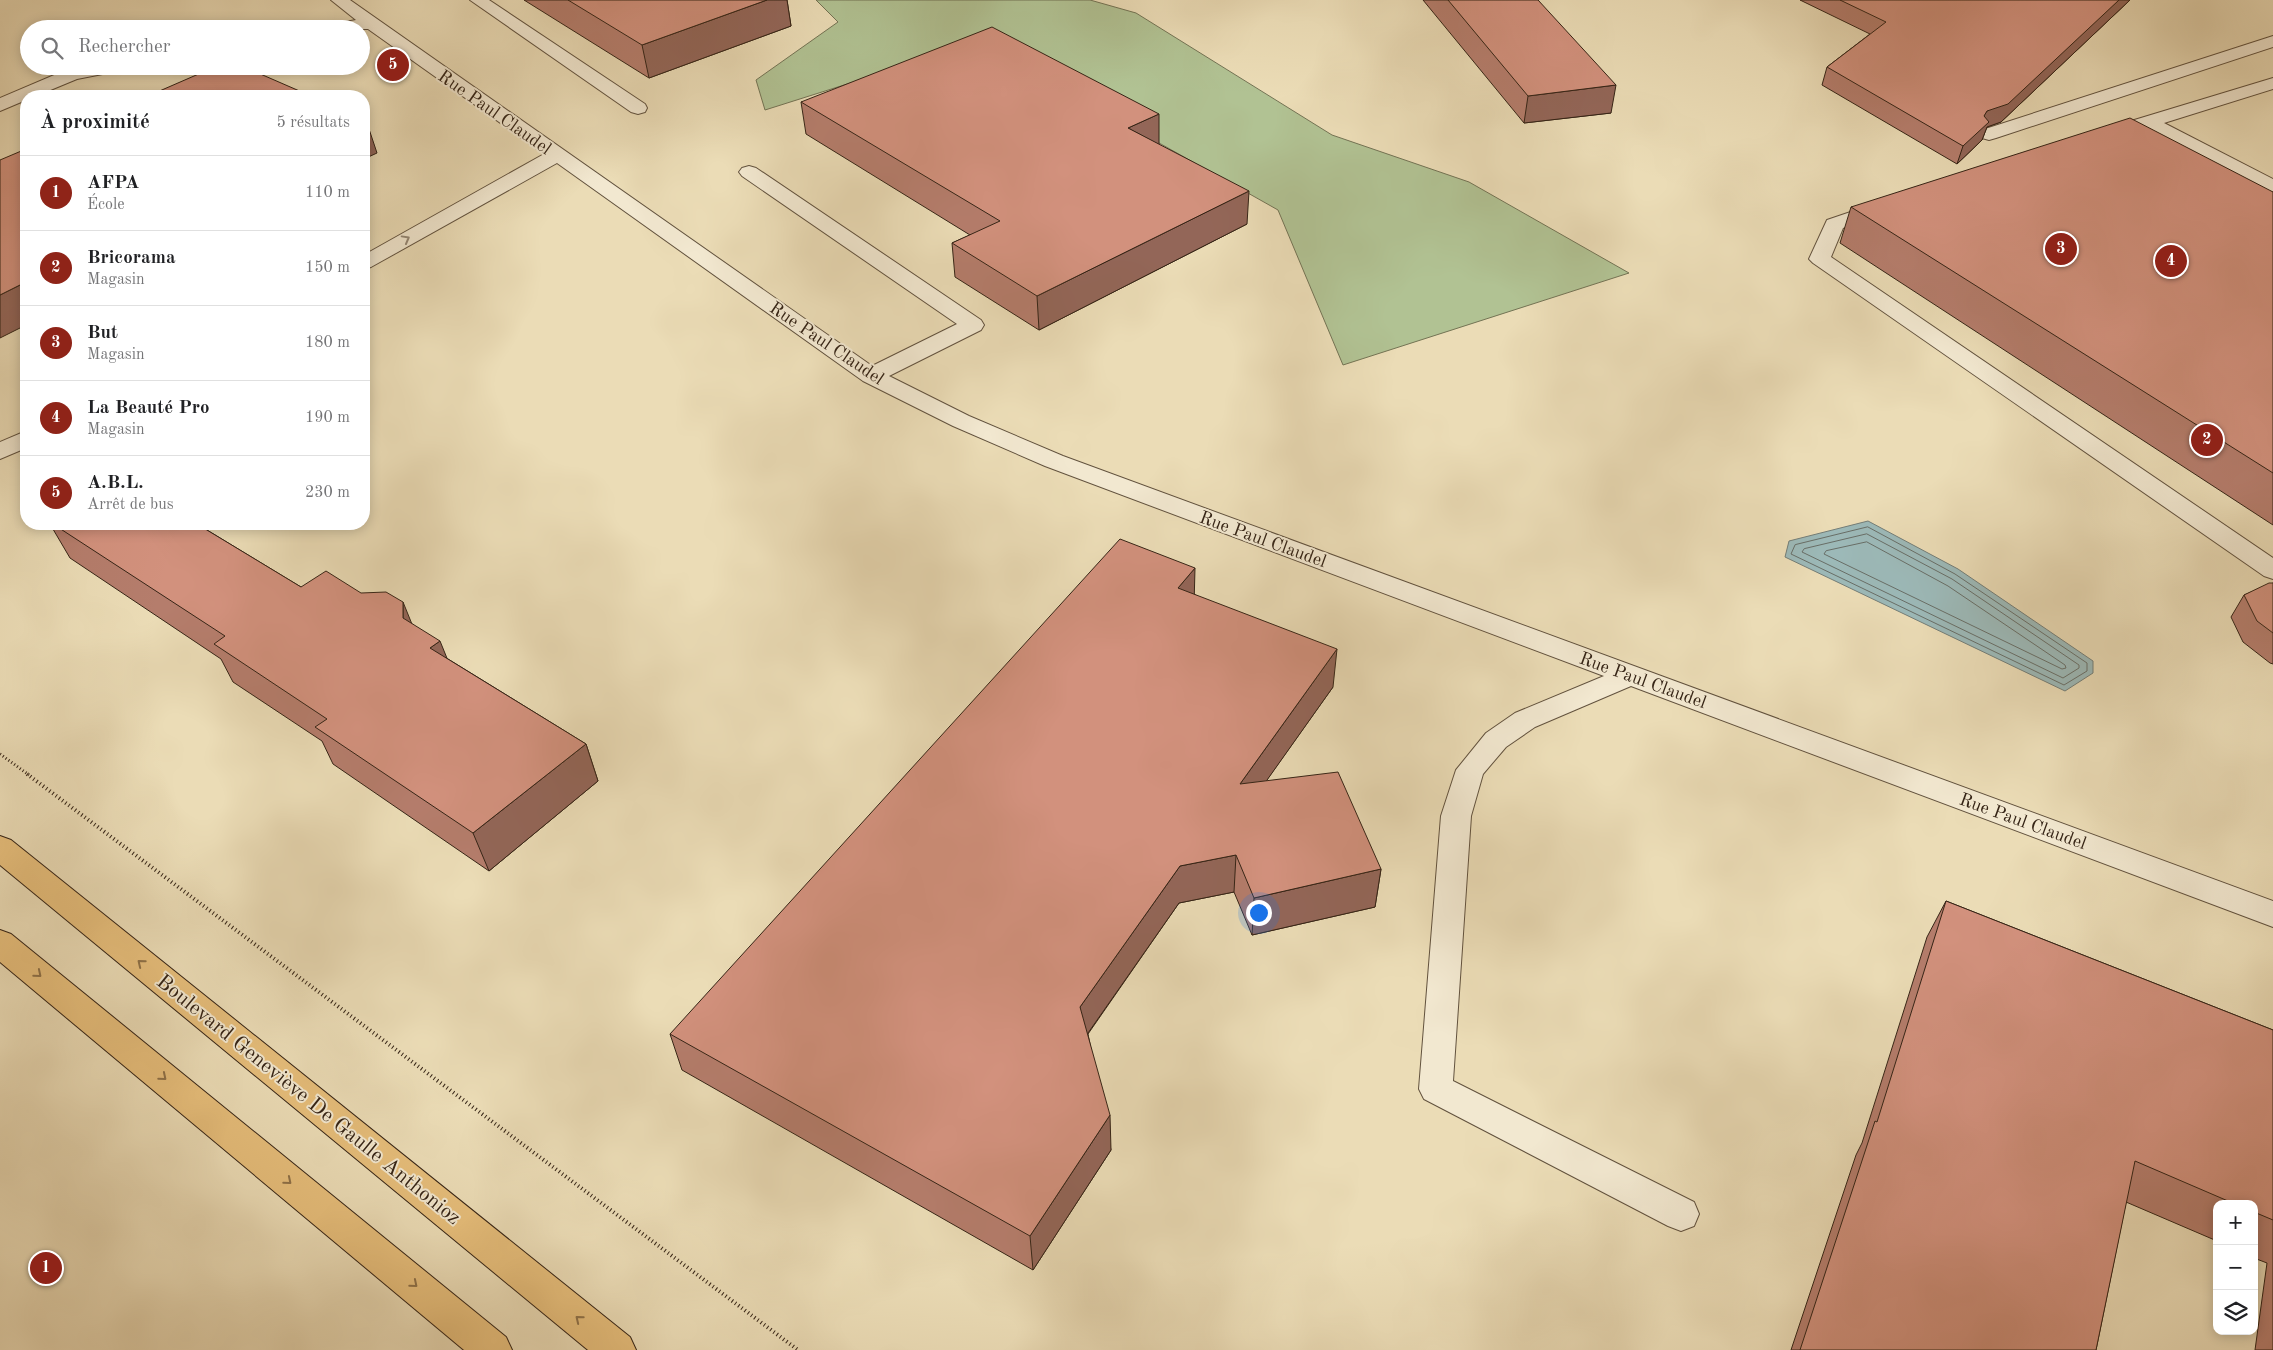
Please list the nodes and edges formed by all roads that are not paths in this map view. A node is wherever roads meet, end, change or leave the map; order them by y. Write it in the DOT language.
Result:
graph roads {
  1 [pos="339,0"];
  2 [pos="478,0"];
  3 [pos="366,20"];
  4 [pos="370,23"];
  5 [pos="2273,40"];
  6 [pos="70,75"];
  7 [pos="2273,83"];
  8 [pos="35,90"];
  9 [pos="20,96"];
  10 [pos="0,105"];
  11 [pos="638,108"];
  12 [pos="2146,121"];
  13 [pos="1989,134"];
  14 [pos="2089,140"];
  15 [pos="556,155"];
  16 [pos="748,172"];
  17 [pos="2273,186"];
  18 [pos="1900,202"];
  19 [pos="370,260"];
  20 [pos="871,376"];
  21 [pos="20,441"];
  22 [pos="0,452"];
  23 [pos="2273,570"];
  24 [pos="1632,675"];
  25 [pos="0,848"];
  26 [pos="2273,914"];
  27 [pos="0,943"];
  28 [pos="1681,1214"];
  29 [pos="493,1350"];
  30 [pos="617,1350"];
  1 -- 3 [label="street, Rue Paul Claudel"];
  2 -- 11 [label="street"];
  4 -- 15 [label="street, Rue Paul Claudel"];
  5 -- 13 [label="street"];
  6 -- 8 [label="street"];
  7 -- 12 [label="street"];
  9 -- 10 [label="street"];
  12 -- 14 [label="street"];
  12 -- 17 [label="street"];
  19 -- 15 [label="street, one-way"];
  15 -- 20 [label="street, Rue Paul Claudel"];
  16 -- 20 [label="street"];
  18 -- 23 [label="street"];
  20 -- 24 [label="street, Rue Paul Claudel"];
  21 -- 22 [label="street"];
  24 -- 26 [label="street, Rue Paul Claudel"];
  24 -- 28 [label="street"];
  30 -- 25 [label="main road, Boulevard Geneviève De Gaulle Anthonioz, one-way"];
  27 -- 29 [label="main road, one-way"];
}
